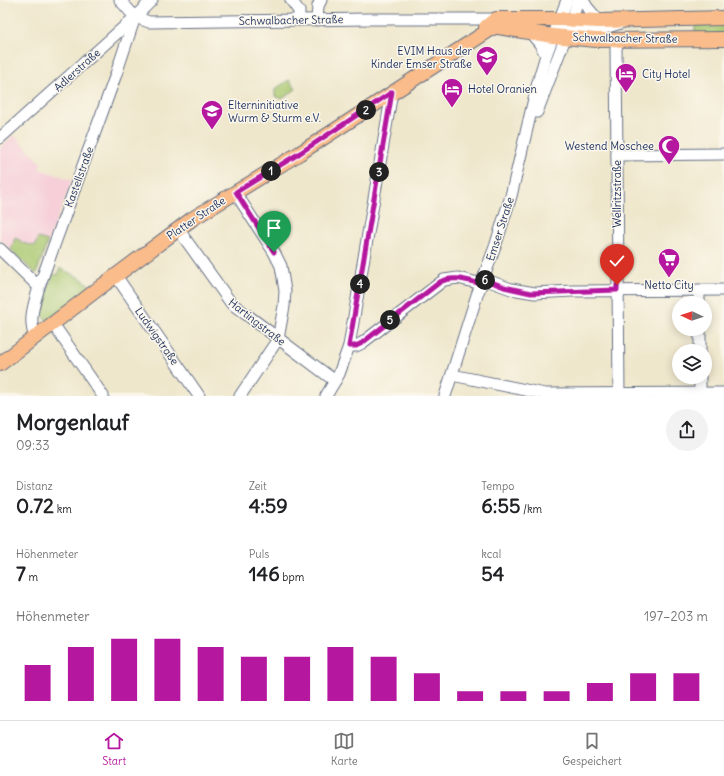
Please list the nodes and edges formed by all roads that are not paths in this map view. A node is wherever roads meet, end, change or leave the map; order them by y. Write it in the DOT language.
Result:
graph roads {
  1 [pos="120,0"];
  2 [pos="152,0"];
  3 [pos="291,0"];
  4 [pos="321,0"];
  5 [pos="567,0"];
  6 [pos="578,0"];
  7 [pos="583,0"];
  8 [pos="135,18"];
  9 [pos="724,18"];
  10 [pos="688,19"];
  11 [pos="299,20"];
  12 [pos="316,20"];
  13 [pos="629,20"];
  14 [pos="599,21"];
  15 [pos="493,24"];
  16 [pos="564,28"];
  17 [pos="530,32"];
  18 [pos="708,39"];
  19 [pos="724,39"];
  20 [pos="619,40"];
  21 [pos="546,55"];
  22 [pos="392,92"];
  23 [pos="0,138"];
  24 [pos="522,152"];
  25 [pos="724,154"];
  26 [pos="617,155"];
  27 [pos="236,192"];
  28 [pos="178,229"];
  29 [pos="0,249"];
  30 [pos="116,276"];
  31 [pos="483,281"];
  32 [pos="39,287"];
  33 [pos="617,290"];
  34 [pos="699,290"];
  35 [pos="724,290"];
  36 [pos="699,296"];
  37 [pos="53,324"];
  38 [pos="35,337"];
  39 [pos="278,339"];
  40 [pos="349,346"];
  41 [pos="0,364"];
  42 [pos="452,375"];
  43 [pos="335,381"];
  44 [pos="724,393"];
  45 [pos="619,394"];
  46 [pos="700,394"];
  47 [pos="539,395"];
  48 [pos="102,396"];
  49 [pos="199,396"];
  50 [pos="240,396"];
  51 [pos="326,396"];
  52 [pos="445,396"];
  1 -- 8 [label="street"];
  2 -- 8 [label="street, Adlerstraße"];
  3 -- 11 [label="street"];
  4 -- 12 [label="street"];
  5 -- 16 [label="street"];
  6 -- 16 [label="street"];
  7 -- 14 [label="street"];
  8 -- 11 [label="street, Schwalbacher Straße"];
  8 -- 23 [label="street, Adlerstraße"];
  8 -- 32 [label="street, Kastellstraße"];
  9 -- 10 [label="main road, Schwalbacher Straße"];
  10 -- 13 [label="main road, Schwalbacher Straße"];
  10 -- 18 [label="main road"];
  11 -- 12 [label="street, Schwalbacher Straße"];
  12 -- 15 [label="street, Schwalbacher Straße"];
  13 -- 14 [label="main road, Schwalbacher Straße"];
  13 -- 16 [label="street"];
  14 -- 16 [label="main road, Schwalbacher Straße"];
  15 -- 16 [label="main road, Schwalbacher Straße"];
  15 -- 17 [label="main road, Schwalbacher Straße"];
  15 -- 22 [label="main road, Platter Straße"];
  16 -- 17 [label="main road, Schwalbacher Straße"];
  16 -- 20 [label="main road, Schwalbacher Straße"];
  16 -- 21 [label="street, Emser Straße"];
  16 -- 24 [label="street, Emser Straße"];
  17 -- 21 [label="street"];
  18 -- 19 [label="main road, Schwalbacher Straße"];
  18 -- 20 [label="main road, Schwalbacher Straße"];
  20 -- 26 [label="street, Wellritzstraße"];
  21 -- 24 [label="street, Emser Straße"];
  22 -- 27 [label="main road, Platter Straße"];
  22 -- 40 [label="street"];
  24 -- 31 [label="street, Emser Straße"];
  25 -- 26 [label="street"];
  26 -- 33 [label="street, Wellritzstraße"];
  27 -- 28 [label="main road, Platter Straße"];
  27 -- 39 [label="street"];
  28 -- 30 [label="main road, Platter Straße"];
  28 -- 39 [label="street, Hartingstraße"];
  29 -- 32 [label="street"];
  30 -- 37 [label="main road, Platter Straße"];
  30 -- 49 [label="street, Ludwigstraße"];
  31 -- 33 [label="street"];
  31 -- 40 [label="street"];
  31 -- 42 [label="street, Emser Straße"];
  32 -- 38 [label="street, Kastellstraße"];
  33 -- 34 [label="street"];
  33 -- 45 [label="street, Wellritzstraße"];
  34 -- 35 [label="street"];
  34 -- 36 [label="street"];
  37 -- 38 [label="main road, Platter Straße"];
  37 -- 48 [label="street"];
  38 -- 41 [label="main road, Platter Straße"];
  39 -- 43 [label="street, Hartingstraße"];
  39 -- 50 [label="street"];
  40 -- 43 [label="street"];
  42 -- 47 [label="street"];
  42 -- 52 [label="street, Emser Straße"];
  43 -- 51 [label="street"];
  44 -- 46 [label="street"];
  45 -- 46 [label="street"];
  45 -- 47 [label="street"];
}
